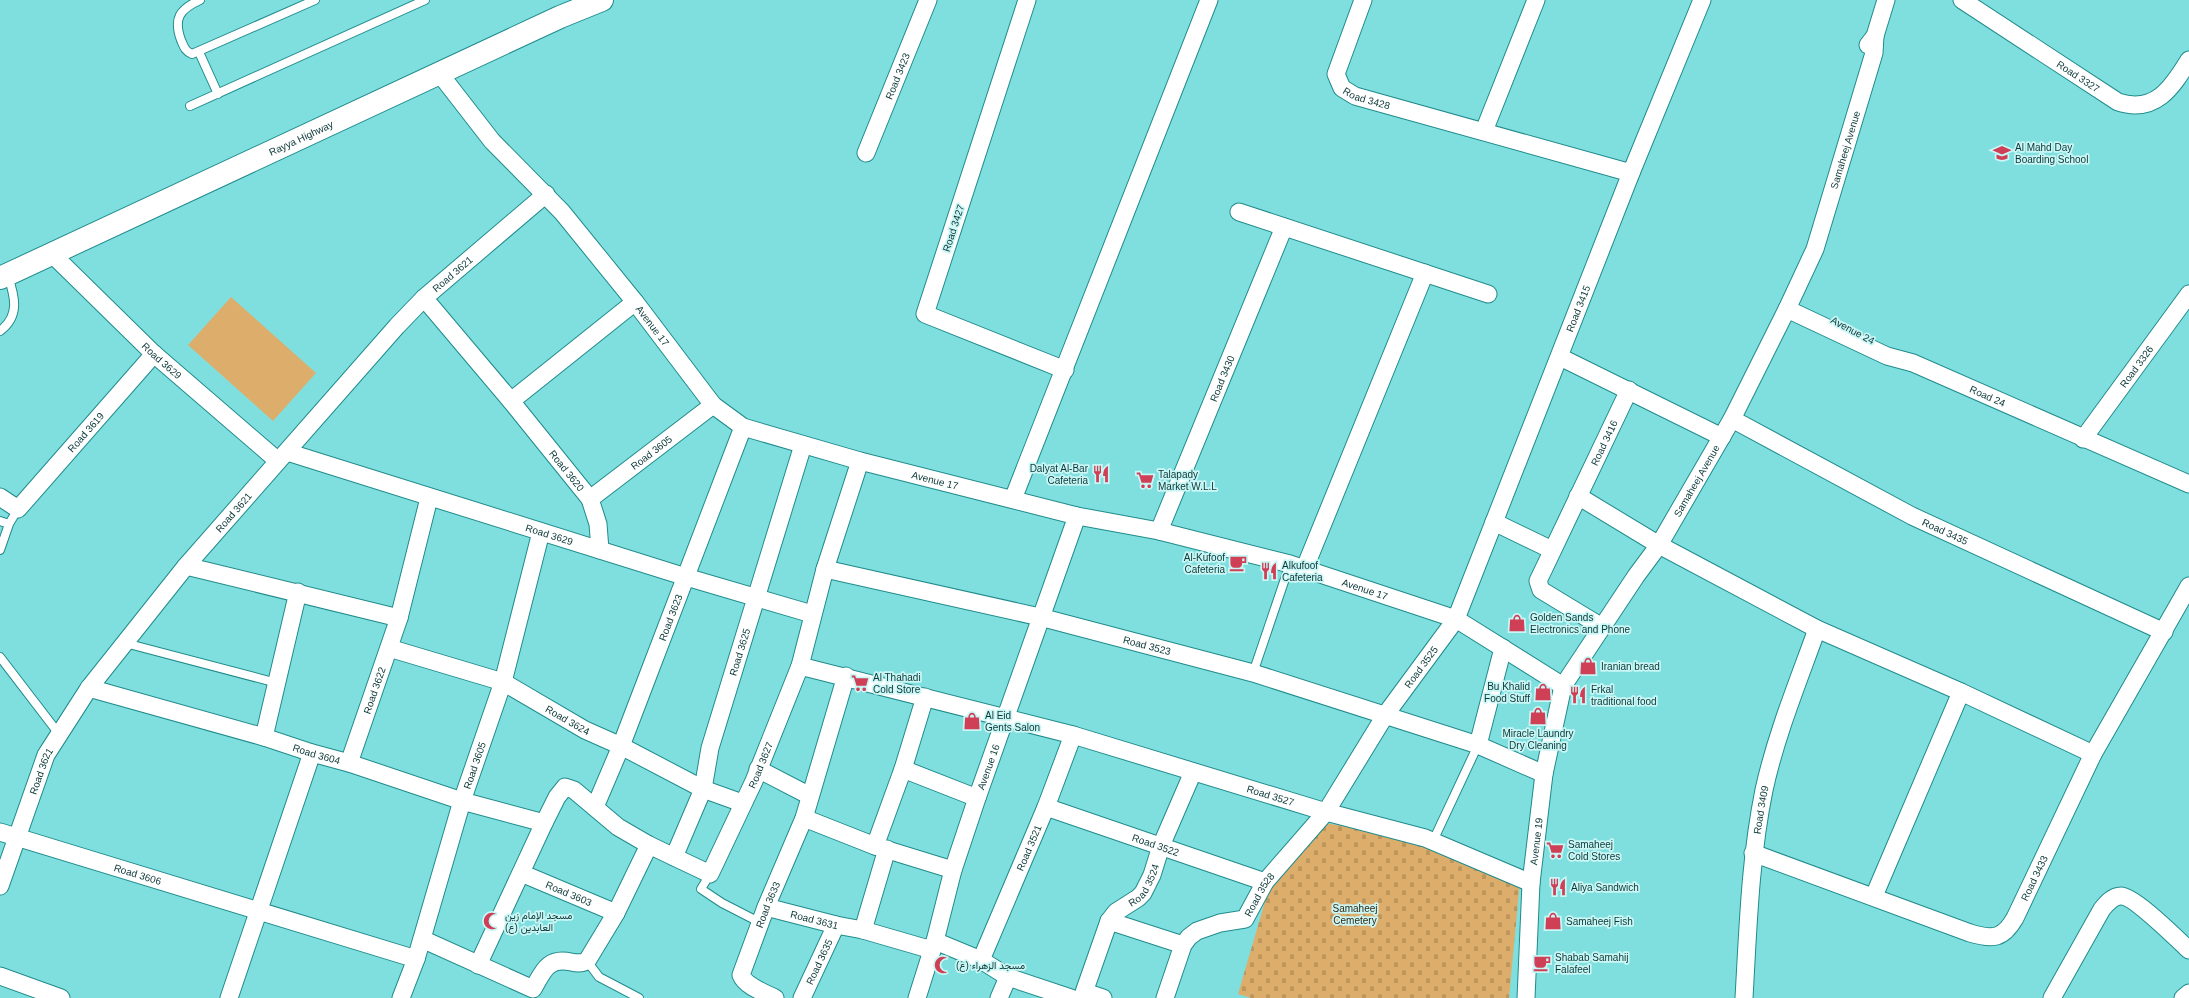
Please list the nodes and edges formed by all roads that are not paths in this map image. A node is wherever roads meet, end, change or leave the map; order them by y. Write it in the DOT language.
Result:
graph roads {
  1 [pos="200,0"];
  2 [pos="315,0"];
  3 [pos="425,0"];
  4 [pos="928,0"];
  5 [pos="1027,0"];
  6 [pos="1210,0"];
  7 [pos="1363,0"];
  8 [pos="1536,0"];
  9 [pos="1702,0"];
  10 [pos="1886,0"];
  11 [pos="1962,0"];
  12 [pos="596,1"];
  13 [pos="200,52"];
  14 [pos="2189,60"];
  15 [pos="440,74"];
  16 [pos="218,94"];
  17 [pos="190,106"];
  18 [pos="1484,131"];
  19 [pos="866,153"];
  20 [pos="1631,173"];
  21 [pos="546,194"];
  22 [pos="1239,212"];
  23 [pos="1284,227"];
  24 [pos="52,254"];
  25 [pos="1425,273"];
  26 [pos="4,276"];
  27 [pos="1488,294"];
  28 [pos="2189,294"];
  29 [pos="424,298"];
  30 [pos="635,302"];
  31 [pos="1790,303"];
  32 [pos="0,331"];
  33 [pos="154,354"];
  34 [pos="1560,357"];
  35 [pos="1913,363"];
  36 [pos="1065,370"];
  37 [pos="1629,390"];
  38 [pos="511,400"];
  39 [pos="713,405"];
  40 [pos="1732,419"];
  41 [pos="743,428"];
  42 [pos="1722,436"];
  43 [pos="2084,439"];
  44 [pos="803,445"];
  45 [pos="283,457"];
  46 [pos="860,461"];
  47 [pos="2189,484"];
  48 [pos="1578,496"];
  49 [pos="0,497"];
  50 [pos="430,498"];
  51 [pos="590,499"];
  52 [pos="1013,499"];
  53 [pos="13,516"];
  54 [pos="1077,516"];
  55 [pos="0,521"];
  56 [pos="1494,522"];
  57 [pos="1159,531"];
  58 [pos="541,532"];
  59 [pos="1659,545"];
  60 [pos="0,550"];
  61 [pos="600,550"];
  62 [pos="1552,550"];
  63 [pos="186,566"];
  64 [pos="1297,567"];
  65 [pos="825,569"];
  66 [pos="686,577"];
  67 [pos="2189,586"];
  68 [pos="298,592"];
  69 [pos="756,597"];
  70 [pos="812,614"];
  71 [pos="1040,617"];
  72 [pos="399,618"];
  73 [pos="1456,618"];
  74 [pos="1602,627"];
  75 [pos="1817,629"];
  76 [pos="2164,632"];
  77 [pos="124,643"];
  78 [pos="389,648"];
  79 [pos="1502,648"];
  80 [pos="0,657"];
  81 [pos="800,666"];
  82 [pos="1253,673"];
  83 [pos="846,676"];
  84 [pos="503,682"];
  85 [pos="277,683"];
  86 [pos="1563,686"];
  87 [pos="89,688"];
  88 [pos="1961,692"];
  89 [pos="925,697"];
  90 [pos="1386,714"];
  91 [pos="1006,718"];
  92 [pos="58,734"];
  93 [pos="1073,735"];
  94 [pos="264,737"];
  95 [pos="1478,745"];
  96 [pos="621,746"];
  97 [pos="312,753"];
  98 [pos="2093,754"];
  99 [pos="349,762"];
  100 [pos="758,769"];
  101 [pos="903,769"];
  102 [pos="1193,772"];
  103 [pos="1544,774"];
  104 [pos="703,789"];
  105 [pos="810,796"];
  106 [pos="977,798"];
  107 [pos="462,801"];
  108 [pos="742,804"];
  109 [pos="595,807"];
  110 [pos="1046,807"];
  111 [pos="1326,812"];
  112 [pos="804,818"];
  113 [pos="544,823"];
  114 [pos="0,832"];
  115 [pos="17,836"];
  116 [pos="1433,841"];
  117 [pos="649,845"];
  118 [pos="1161,846"];
  119 [pos="881,848"];
  120 [pos="1753,853"];
  121 [pos="674,857"];
  122 [pos="953,870"];
  123 [pos="521,873"];
  124 [pos="710,874"];
  125 [pos="1265,882"];
  126 [pos="1531,883"];
  127 [pos="0,886"];
  128 [pos="1874,896"];
  129 [pos="258,912"];
  130 [pos="616,913"];
  131 [pos="763,915"];
  132 [pos="1109,921"];
  133 [pos="836,925"];
  134 [pos="863,930"];
  135 [pos="422,939"];
  136 [pos="1183,945"];
  137 [pos="934,946"];
  138 [pos="2189,950"];
  139 [pos="416,959"];
  140 [pos="981,960"];
  141 [pos="586,961"];
  142 [pos="478,965"];
  143 [pos="0,976"];
  144 [pos="1008,977"];
  145 [pos="750,992"];
  146 [pos="2189,993"];
  147 [pos="531,994"];
  148 [pos="1079,996"];
  149 [pos="61,998"];
  150 [pos="229,998"];
  151 [pos="401,998"];
  152 [pos="640,998"];
  153 [pos="775,998"];
  154 [pos="802,998"];
  155 [pos="917,998"];
  156 [pos="1000,998"];
  157 [pos="1103,998"];
  158 [pos="1165,998"];
  159 [pos="1526,998"];
  160 [pos="1744,998"];
  161 [pos="2052,998"];
  162 [pos="2183,998"];
  1 -- 13 [label="lane"];
  2 -- 13 [label="lane"];
  3 -- 16 [label="lane"];
  4 -- 19 [label="street, Road 3423"];
  5 -- 36 [label="street, Road 3427"];
  6 -- 36 [label="street"];
  7 -- 18 [label="street, Road 3428"];
  8 -- 18 [label="street"];
  9 -- 20 [label="street, Road 3415"];
  10 -- 31 [label="street, Samaheej Avenue"];
  11 -- 14 [label="street, Road 3327"];
  12 -- 15 [label="main road, Rayya Highway"];
  13 -- 16 [label="lane"];
  15 -- 21 [label="street, Avenue 17"];
  15 -- 24 [label="main road, Rayya Highway"];
  16 -- 17 [label="lane"];
  18 -- 20 [label="street, Road 3428"];
  20 -- 34 [label="street, Road 3415"];
  21 -- 29 [label="street, Road 3621"];
  21 -- 30 [label="street, Avenue 17"];
  22 -- 23 [label="street"];
  23 -- 25 [label="street"];
  23 -- 57 [label="street, Road 3430"];
  24 -- 26 [label="main road, Rayya Highway"];
  24 -- 33 [label="street, Road 3629"];
  25 -- 27 [label="street"];
  25 -- 64 [label="street"];
  26 -- 32 [label="lane"];
  28 -- 43 [label="street, Road 3326"];
  29 -- 38 [label="street, Road 3620"];
  29 -- 45 [label="street, Road 3621"];
  30 -- 38 [label="street"];
  30 -- 39 [label="street, Avenue 17"];
  31 -- 35 [label="street, Avenue 24"];
  31 -- 40 [label="street, Samaheej Avenue"];
  33 -- 45 [label="street, Road 3629"];
  33 -- 53 [label="street, Road 3619"];
  34 -- 37 [label="street"];
  34 -- 56 [label="street, Road 3415"];
  35 -- 43 [label="street, Road 24"];
  36 -- 52 [label="street"];
  37 -- 42 [label="street"];
  37 -- 48 [label="street, Road 3416"];
  38 -- 51 [label="street, Road 3620"];
  39 -- 41 [label="street, Avenue 17"];
  39 -- 51 [label="street, Road 3605"];
  40 -- 42 [label="street, Samaheej Avenue"];
  40 -- 76 [label="street, Road 3435"];
  41 -- 44 [label="street, Avenue 17"];
  41 -- 66 [label="street, Road 3623"];
  42 -- 59 [label="street, Samaheej Avenue"];
  43 -- 47 [label="street, Road 24"];
  44 -- 46 [label="street, Avenue 17"];
  44 -- 69 [label="street, Road 3625"];
  45 -- 50 [label="street, Road 3629"];
  45 -- 63 [label="street, Road 3621"];
  46 -- 52 [label="street, Avenue 17"];
  46 -- 65 [label="street, Road 3627"];
  48 -- 59 [label="street"];
  48 -- 62 [label="street, Road 3416"];
  49 -- 53 [label="street"];
  50 -- 58 [label="street, Road 3629"];
  50 -- 72 [label="street, Road 3622"];
  51 -- 61 [label="street, Road 3620"];
  52 -- 54 [label="street, Avenue 17"];
  53 -- 55 [label="lane"];
  53 -- 60 [label="lane, Road 3619"];
  54 -- 57 [label="street, Avenue 17"];
  54 -- 71 [label="street, Avenue 16"];
  56 -- 62 [label="street"];
  56 -- 73 [label="street, Road 3415"];
  57 -- 64 [label="street, Avenue 17"];
  58 -- 61 [label="street, Road 3629"];
  58 -- 84 [label="street, Road 3605"];
  59 -- 74 [label="street, Samaheej Avenue"];
  59 -- 75 [label="street"];
  61 -- 66 [label="street, Road 3629"];
  62 -- 74 [label="street, Road 3416"];
  63 -- 68 [label="street"];
  63 -- 77 [label="street, Road 3621"];
  64 -- 73 [label="street, Avenue 17"];
  64 -- 82 [label="lane"];
  65 -- 70 [label="street, Road 3627"];
  65 -- 71 [label="street"];
  66 -- 69 [label="street, Road 3629"];
  66 -- 96 [label="street, Road 3623"];
  67 -- 76 [label="street, Road 3433"];
  68 -- 72 [label="street"];
  68 -- 85 [label="street"];
  69 -- 70 [label="street, Road 3629"];
  69 -- 104 [label="street, Road 3625"];
  70 -- 81 [label="street, Road 3627"];
  71 -- 82 [label="street, Road 3523"];
  71 -- 91 [label="street, Avenue 16"];
  72 -- 78 [label="street, Road 3622"];
  73 -- 79 [label="street, Avenue 17"];
  73 -- 90 [label="street, Road 3525"];
  74 -- 86 [label="street, Samaheej Avenue"];
  75 -- 88 [label="street"];
  75 -- 120 [label="street, Road 3409"];
  76 -- 98 [label="street, Road 3433"];
  77 -- 85 [label="lane"];
  77 -- 87 [label="street, Road 3621"];
  78 -- 84 [label="street, Road 3624"];
  78 -- 99 [label="street, Road 3622"];
  79 -- 86 [label="street, Avenue 17"];
  79 -- 95 [label="street"];
  80 -- 92 [label="lane"];
  81 -- 83 [label="street"];
  81 -- 100 [label="street, Road 3627"];
  82 -- 90 [label="street, Road 3523"];
  83 -- 89 [label="street"];
  83 -- 105 [label="street, Road 3633"];
  84 -- 96 [label="street, Road 3624"];
  84 -- 107 [label="street, Road 3605"];
  85 -- 94 [label="street"];
  86 -- 103 [label="street, Avenue 19"];
  87 -- 92 [label="street, Road 3621"];
  87 -- 94 [label="street, Road 3604"];
  88 -- 98 [label="street"];
  88 -- 128 [label="street"];
  89 -- 91 [label="street"];
  89 -- 101 [label="street"];
  90 -- 95 [label="street"];
  90 -- 111 [label="street, Road 3525"];
  91 -- 93 [label="street, Road 3527"];
  91 -- 106 [label="street, Avenue 16"];
  92 -- 115 [label="street, Road 3621"];
  93 -- 102 [label="street, Road 3527"];
  93 -- 110 [label="street, Road 3521"];
  94 -- 97 [label="street, Road 3604"];
  95 -- 103 [label="street"];
  95 -- 116 [label="lane"];
  96 -- 104 [label="street, Road 3624"];
  96 -- 109 [label="street, Road 3623"];
  97 -- 99 [label="street, Road 3604"];
  97 -- 129 [label="street"];
  98 -- 128 [label="street, Road 3433"];
  99 -- 107 [label="street, Road 3604"];
  100 -- 105 [label="street"];
  100 -- 108 [label="street, Road 3627"];
  101 -- 106 [label="street"];
  101 -- 119 [label="street"];
  102 -- 111 [label="street, Road 3527"];
  102 -- 118 [label="street, Road 3524"];
  103 -- 126 [label="street, Avenue 19"];
  104 -- 108 [label="street, Road 3624"];
  104 -- 121 [label="street, Road 3625"];
  105 -- 112 [label="street, Road 3633"];
  106 -- 122 [label="street, Avenue 16"];
  107 -- 113 [label="street, Road 3604"];
  107 -- 135 [label="street, Road 3605"];
  108 -- 124 [label="street, Road 3627"];
  109 -- 113 [label="street"];
  109 -- 117 [label="street"];
  110 -- 118 [label="street, Road 3522"];
  110 -- 140 [label="street, Road 3521"];
  111 -- 116 [label="street, Road 3527"];
  111 -- 125 [label="street, Road 3528"];
  112 -- 119 [label="street"];
  112 -- 131 [label="street, Road 3633"];
  113 -- 123 [label="street"];
  114 -- 115 [label="street, Road 3606"];
  115 -- 127 [label="street, Road 3621"];
  115 -- 129 [label="street, Road 3606"];
  116 -- 126 [label="street, Road 3527"];
  117 -- 121 [label="street"];
  117 -- 130 [label="street"];
  118 -- 125 [label="street, Road 3522"];
  118 -- 132 [label="street, Road 3524"];
  119 -- 122 [label="street"];
  119 -- 134 [label="street"];
  120 -- 128 [label="street, Road 3433"];
  120 -- 160 [label="street, Road 3409"];
  121 -- 124 [label="street"];
  122 -- 137 [label="street, Avenue 16"];
  123 -- 130 [label="street, Road 3603"];
  123 -- 142 [label="street"];
  124 -- 131 [label="lane, Road 3627"];
  125 -- 136 [label="street, Road 3528"];
  126 -- 159 [label="street, Avenue 19"];
  129 -- 139 [label="street, Road 3606"];
  129 -- 150 [label="street"];
  130 -- 141 [label="street"];
  131 -- 133 [label="street, Road 3631"];
  131 -- 145 [label="street, Road 3633"];
  132 -- 136 [label="street"];
  132 -- 148 [label="street, Road 3524"];
  133 -- 134 [label="street, Road 3631"];
  133 -- 154 [label="street, Road 3635"];
  134 -- 137 [label="street, Road 3631"];
  135 -- 139 [label="street, Road 3605"];
  135 -- 142 [label="street"];
  136 -- 158 [label="street, Road 3528"];
  137 -- 140 [label="street"];
  137 -- 155 [label="street, Avenue 16"];
  138 -- 161 [label="street"];
  139 -- 151 [label="street, Road 3605"];
  140 -- 144 [label="street"];
  141 -- 147 [label="street"];
  141 -- 152 [label="lane"];
  142 -- 147 [label="street"];
  143 -- 149 [label="street"];
  144 -- 148 [label="street"];
  144 -- 156 [label="street"];
  145 -- 153 [label="street, Road 3633"];
  146 -- 162 [label="street"];
  148 -- 157 [label="street"];
}
